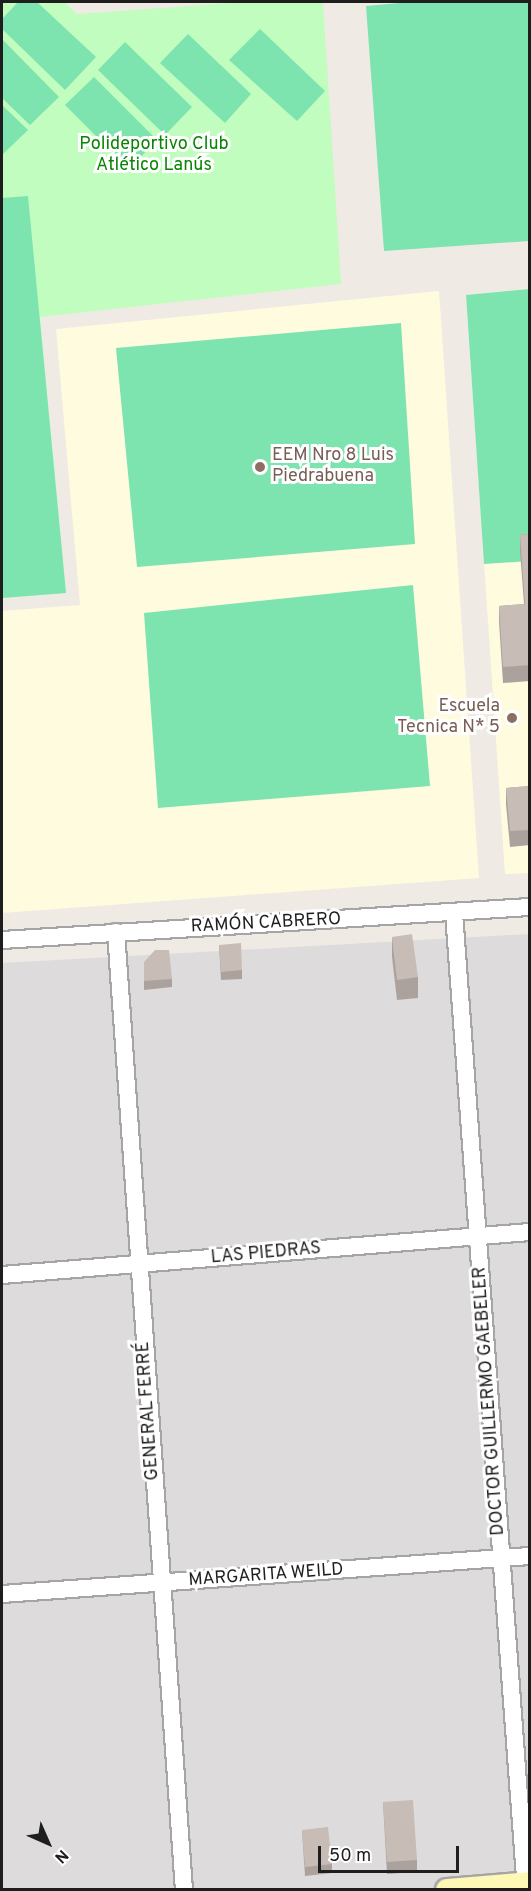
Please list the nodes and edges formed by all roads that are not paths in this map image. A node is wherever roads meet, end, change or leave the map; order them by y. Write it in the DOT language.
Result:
graph roads {
  1 [pos="530,907"];
  2 [pos="454,913"];
  3 [pos="116,932"];
  4 [pos="2,940"];
  5 [pos="530,1232"];
  6 [pos="478,1236"];
  7 [pos="138,1264"];
  8 [pos="2,1275"];
  9 [pos="530,1556"];
  10 [pos="501,1558"];
  11 [pos="162,1584"];
  12 [pos="2,1594"];
  13 [pos="527,1886"];
  14 [pos="184,1890"];
  15 [pos="447,1890"];
  1 -- 2 [label="street, RAMÓN CABRERO"];
  2 -- 3 [label="street, RAMÓN CABRERO"];
  2 -- 6 [label="street, DOCTOR GUILLERMO GAEBELER"];
  3 -- 4 [label="street, RAMÓN CABRERO"];
  3 -- 7 [label="street, GENERAL FERRÉ"];
  5 -- 6 [label="street, LAS PIEDRAS"];
  6 -- 7 [label="street, LAS PIEDRAS"];
  6 -- 10 [label="street, DOCTOR GUILLERMO GAEBELER"];
  7 -- 8 [label="street, LAS PIEDRAS"];
  7 -- 11 [label="street, GENERAL FERRÉ"];
  9 -- 10 [label="street, MARGARITA WEILD"];
  10 -- 11 [label="street, MARGARITA WEILD"];
  10 -- 13 [label="street, DOCTOR GUILLERMO GAEBELER"];
  11 -- 12 [label="street, MARGARITA WEILD"];
  11 -- 14 [label="street, GENERAL FERRÉ"];
  13 -- 15 [label="street"];
}
